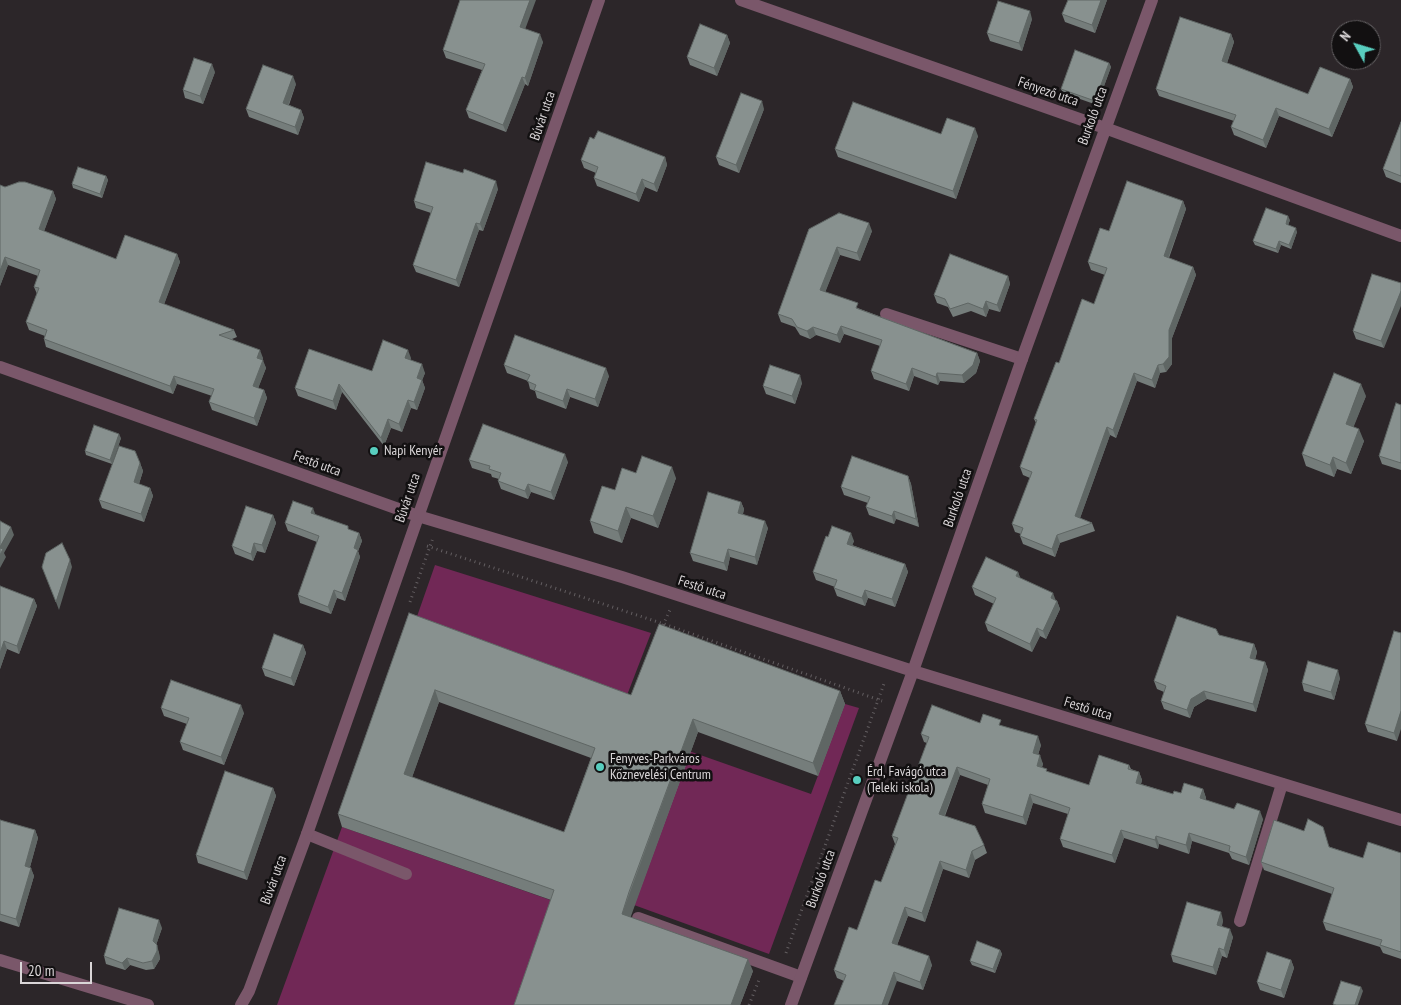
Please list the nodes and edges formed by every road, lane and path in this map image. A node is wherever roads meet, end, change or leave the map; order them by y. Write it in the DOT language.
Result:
graph roads {
  1 [pos="600,0"];
  2 [pos="741,0"];
  3 [pos="1152,0"];
  4 [pos="1105,128"];
  5 [pos="1401,236"];
  6 [pos="886,314"];
  7 [pos="1022,359"];
  8 [pos="0,367"];
  9 [pos="418,516"];
  10 [pos="410,539"];
  11 [pos="676,596"];
  12 [pos="664,624"];
  13 [pos="661,630"];
  14 [pos="891,664"];
  15 [pos="913,672"];
  16 [pos="878,700"];
  17 [pos="900,708"];
  18 [pos="1282,784"];
  19 [pos="1401,820"];
  20 [pos="307,834"];
  21 [pos="406,874"];
  22 [pos="638,918"];
  23 [pos="1240,921"];
  24 [pos="0,960"];
  25 [pos="772,968"];
  26 [pos="801,977"];
  27 [pos="148,1005"];
  28 [pos="241,1005"];
  29 [pos="750,1005"];
  30 [pos="791,1005"];
  1 -- 9 [label="street, Búvár utca"];
  2 -- 4 [label="street, Fényező utca"];
  3 -- 4 [label="street, Burkoló utca"];
  4 -- 5 [label="street, Fényező utca"];
  4 -- 7 [label="street, Burkoló utca"];
  6 -- 7 [label="street"];
  7 -- 15 [label="street, Burkoló utca"];
  8 -- 9 [label="street, Festő utca"];
  9 -- 10 [label="street, Búvár utca"];
  9 -- 11 [label="street, Festő utca"];
  10 -- 12 [label="path"];
  10 -- 20 [label="street, Búvár utca"];
  11 -- 12 [label="path"];
  11 -- 14 [label="street, Festő utca"];
  12 -- 13 [label="path"];
  12 -- 16 [label="path"];
  14 -- 15 [label="street, Festő utca"];
  14 -- 16 [label="path"];
  15 -- 17 [label="street, Burkoló utca"];
  15 -- 18 [label="street, Festő utca"];
  16 -- 17 [label="path"];
  16 -- 25 [label="path"];
  17 -- 26 [label="street, Burkoló utca"];
  18 -- 19 [label="street, Festő utca"];
  18 -- 23 [label="street"];
  20 -- 21 [label="street"];
  20 -- 28 [label="street, Búvár utca"];
  22 -- 25 [label="street"];
  24 -- 27 [label="street"];
  25 -- 26 [label="street"];
  25 -- 29 [label="path"];
  26 -- 30 [label="street, Burkoló utca"];
}
